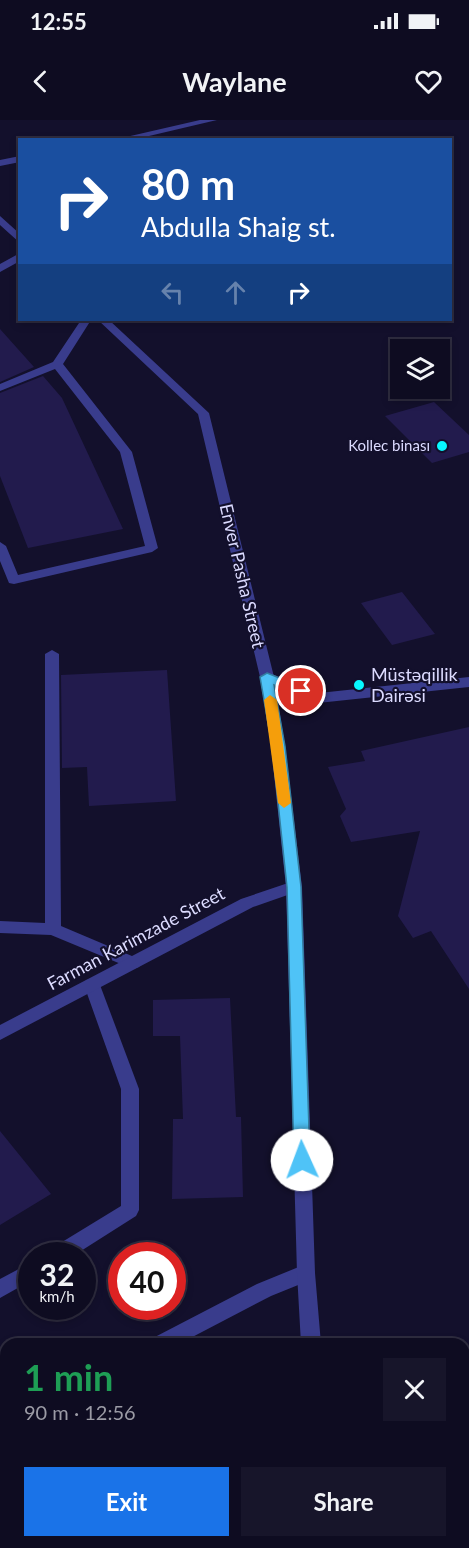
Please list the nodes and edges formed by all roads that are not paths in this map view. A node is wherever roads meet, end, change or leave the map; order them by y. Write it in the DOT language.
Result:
graph roads {
  1 [pos="213,120"];
  2 [pos="127,138"];
  3 [pos="18,159"];
  4 [pos="0,163"];
  5 [pos="0,219"];
  6 [pos="18,238"];
  7 [pos="18,257"];
  8 [pos="0,269"];
  9 [pos="85,321"];
  10 [pos="103,321"];
  11 [pos="57,364"];
  12 [pos="0,388"];
  13 [pos="0,546"];
  14 [pos="52,654"];
  15 [pos="267,677"];
  16 [pos="469,682"];
  17 [pos="294,887"];
  18 [pos="0,927"];
  19 [pos="52,929"];
  20 [pos="133,963"];
  21 [pos="92,985"];
  22 [pos="0,1033"];
  23 [pos="79,1242"];
  24 [pos="306,1273"];
  25 [pos="18,1278"];
  26 [pos="0,1289"];
  27 [pos="172,1338"];
  28 [pos="311,1338"];
  1 -- 2 [label="street"];
  3 -- 4 [label="street"];
  5 -- 6 [label="street"];
  7 -- 8 [label="street"];
  9 -- 11 [label="street"];
  10 -- 15 [label="street, Enver Pasha Street"];
  11 -- 12 [label="street"];
  11 -- 13 [label="street"];
  14 -- 19 [label="street"];
  15 -- 16 [label="street"];
  15 -- 17 [label="street, Enver Pasha Street"];
  17 -- 20 [label="street, Farman Karimzade Street"];
  17 -- 24 [label="street, Enver Pasha Street"];
  18 -- 19 [label="street"];
  19 -- 20 [label="street"];
  20 -- 21 [label="street, Farman Karimzade Street"];
  21 -- 22 [label="street, Farman Karimzade Street"];
  21 -- 23 [label="street"];
  24 -- 27 [label="street"];
  24 -- 28 [label="street, Enver Pasha Street"];
  25 -- 26 [label="street"];
}
